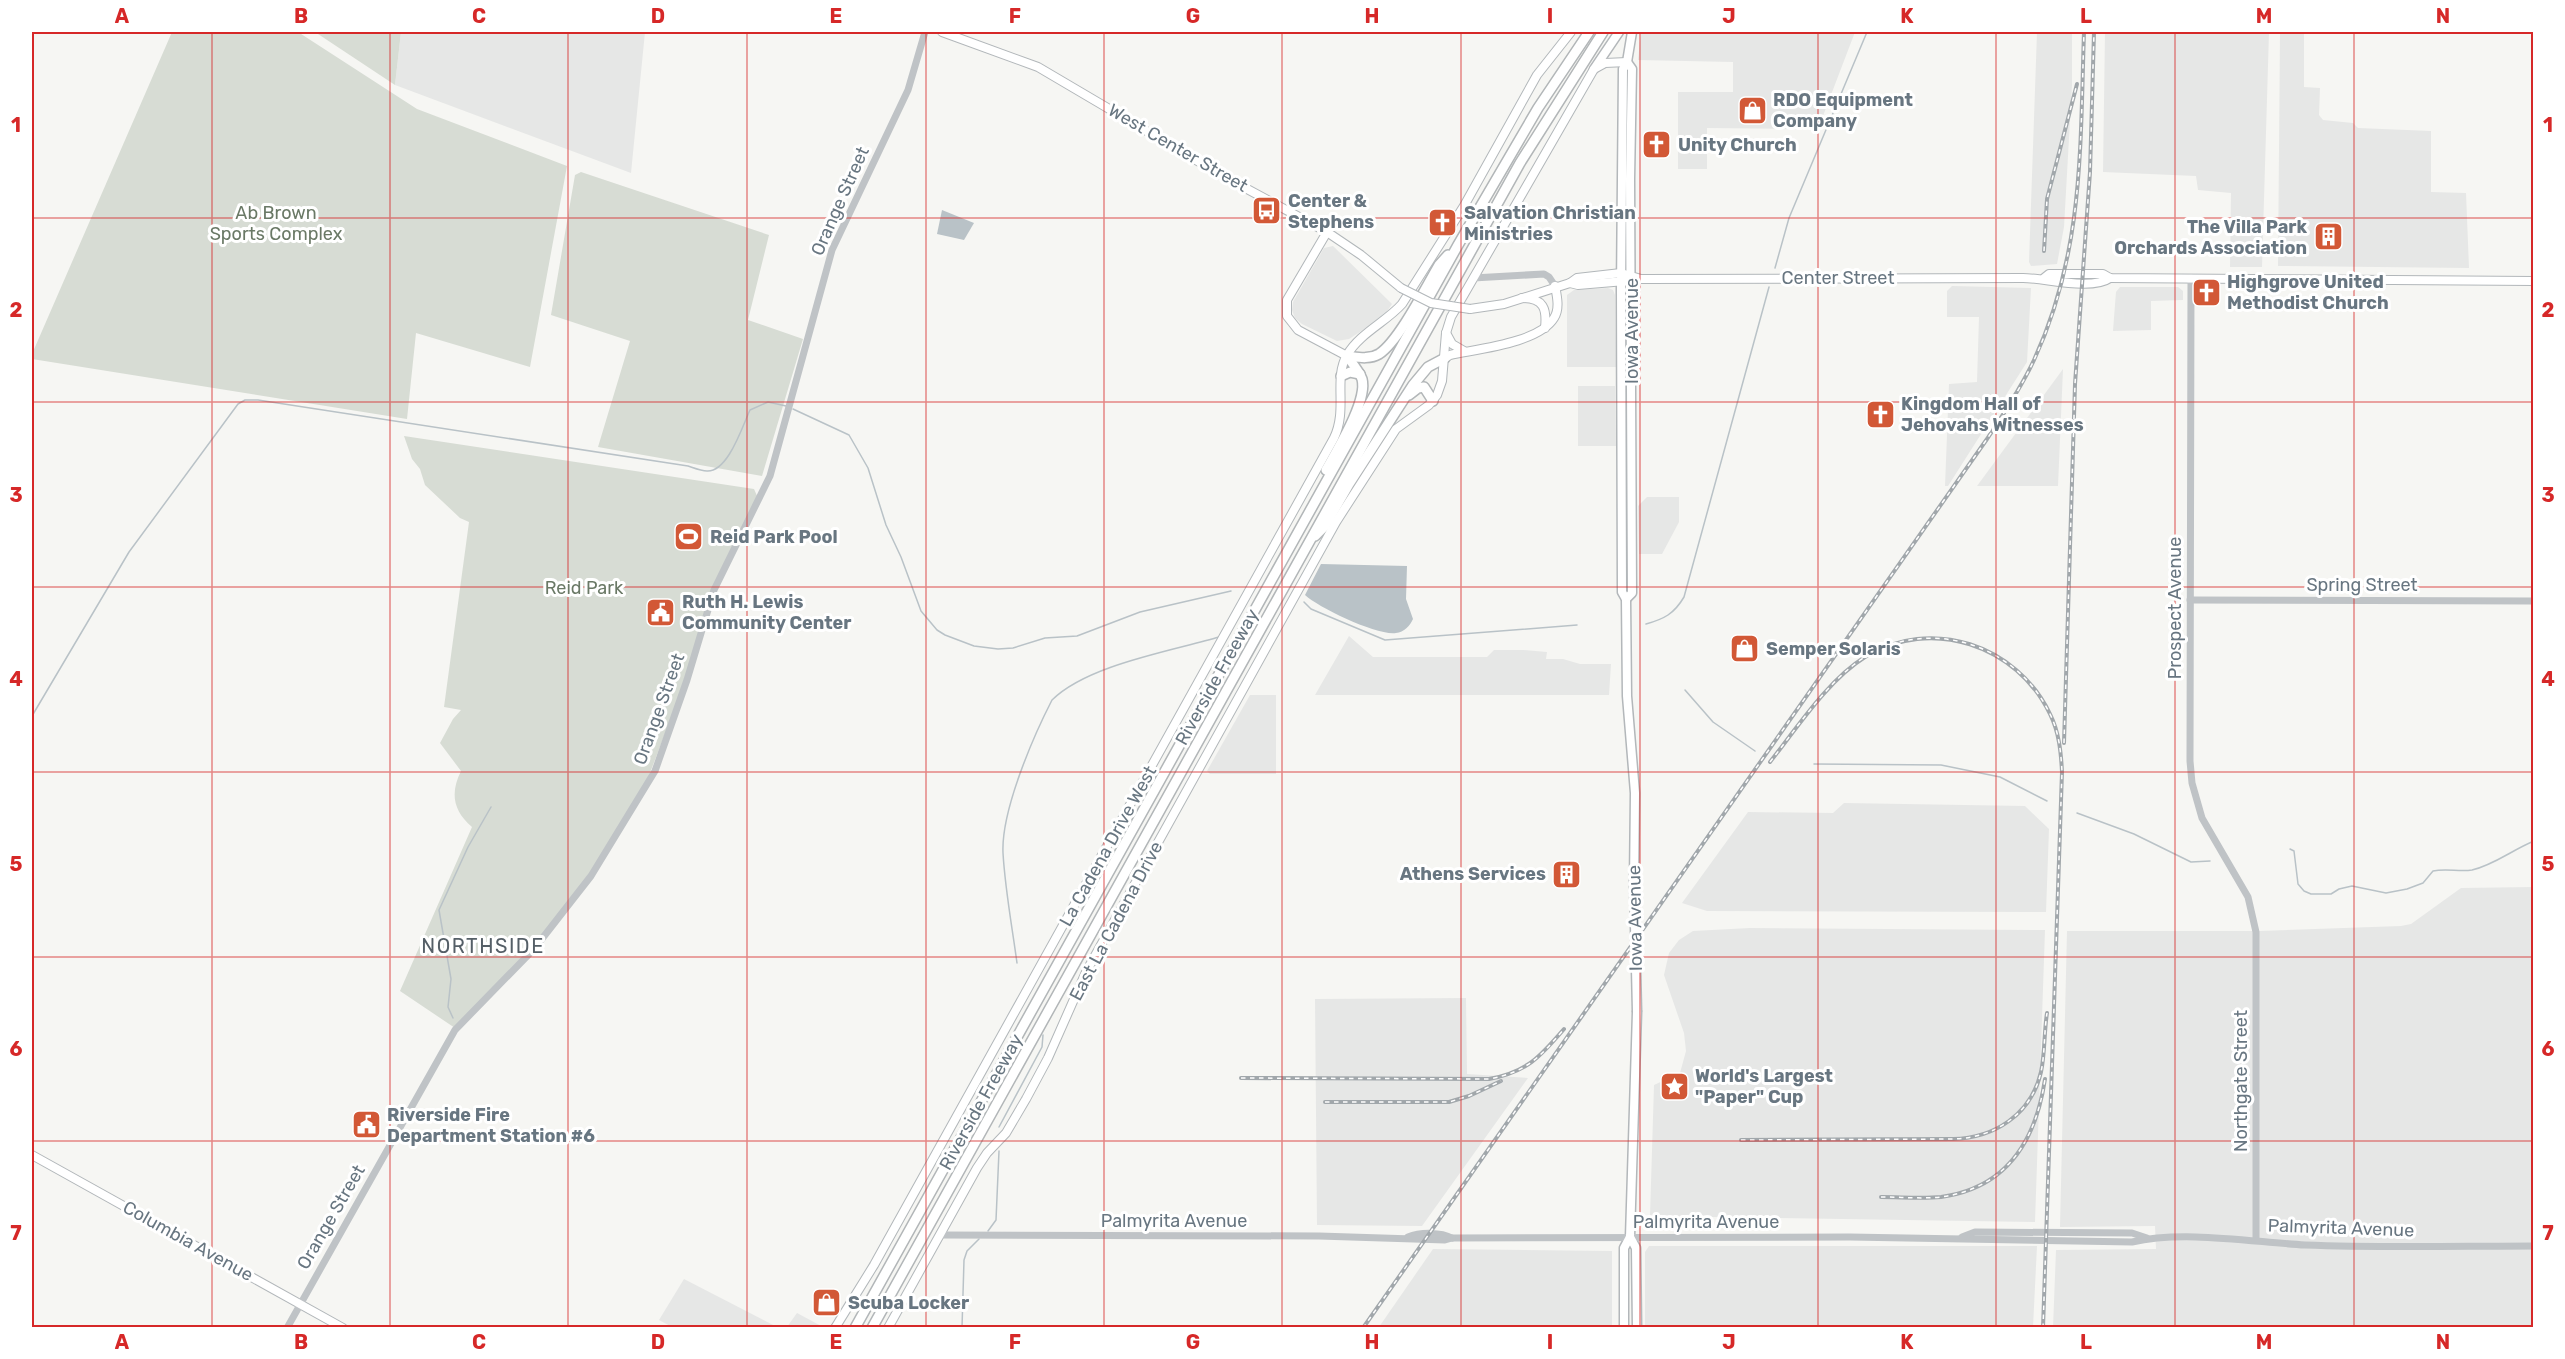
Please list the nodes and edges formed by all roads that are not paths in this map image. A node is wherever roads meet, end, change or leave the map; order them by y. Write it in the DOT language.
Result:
graph roads {
  1 [pos="925,32"];
  2 [pos="942,32"];
  3 [pos="1571,32"];
  4 [pos="1588,32"];
  5 [pos="1604,32"];
  6 [pos="1619,32"];
  7 [pos="1632,32"];
  8 [pos="1628,62"];
  9 [pos="1594,69"];
  10 [pos="1327,232"];
  11 [pos="1458,245"];
  12 [pos="1473,278"];
  13 [pos="1621,278"];
  14 [pos="1632,278"];
  15 [pos="2191,278"];
  16 [pos="2534,281"];
  17 [pos="1555,286"];
  18 [pos="1401,288"];
  19 [pos="1519,298"];
  20 [pos="1545,328"];
  21 [pos="1446,333"];
  22 [pos="1466,351"];
  23 [pos="1347,356"];
  24 [pos="1445,358"];
  25 [pos="1360,374"];
  26 [pos="1341,376"];
  27 [pos="1433,401"];
  28 [pos="1401,404"];
  29 [pos="1296,534"];
  30 [pos="1309,541"];
  31 [pos="1626,599"];
  32 [pos="2190,600"];
  33 [pos="2534,601"];
  34 [pos="2254,923"];
  35 [pos="32,1155"];
  36 [pos="940,1235"];
  37 [pos="1630,1237"];
  38 [pos="2256,1240"];
  39 [pos="2534,1246"];
  40 [pos="890,1263"];
  41 [pos="300,1302"];
  42 [pos="287,1328"];
  43 [pos="343,1328"];
  44 [pos="835,1328"];
  45 [pos="848,1328"];
  46 [pos="855,1328"];
  47 [pos="872,1328"];
  48 [pos="888,1328"];
  49 [pos="1624,1328"];
  50 [pos="1637,1328"];
  1 -- 41 [label="street, Orange Street"];
  2 -- 10 [label="main road, West Center Street"];
  3 -- 23 [label="main road, La Cadena Drive West"];
  4 -- 11 [label="highway, Riverside Freeway"];
  5 -- 30 [label="highway, Riverside Freeway"];
  6 -- 9 [label="main road"];
  7 -- 8 [label="main road, Iowa Avenue"];
  8 -- 9 [label="main road"];
  8 -- 13 [label="main road, Iowa Avenue"];
  8 -- 14 [label="main road, Iowa Avenue"];
  9 -- 12 [label="main road"];
  10 -- 18 [label="main road, West Center Street"];
  10 -- 23 [label="main road"];
  11 -- 23 [label="highway"];
  11 -- 29 [label="highway, Riverside Freeway"];
  12 -- 17 [label="street"];
  12 -- 21 [label="main road"];
  13 -- 14 [label="main road, Center Street"];
  13 -- 17 [label="main road, Center Street"];
  13 -- 31 [label="main road, Iowa Avenue"];
  14 -- 15 [label="main road, Center Street"];
  14 -- 31 [label="main road, Iowa Avenue"];
  15 -- 16 [label="main road, Center Street"];
  15 -- 32 [label="street, Prospect Avenue"];
  17 -- 19 [label="main road, Center Street"];
  17 -- 20 [label="main road"];
  18 -- 19 [label="main road, Center Street, bridge"];
  19 -- 20 [label="main road"];
  20 -- 22 [label="main road"];
  21 -- 22 [label="main road"];
  21 -- 24 [label="main road"];
  22 -- 24 [label="main road"];
  23 -- 25 [label="highway"];
  23 -- 26 [label="main road, La Cadena Drive West"];
  24 -- 27 [label="main road"];
  24 -- 28 [label="highway"];
  25 -- 26 [label="highway"];
  25 -- 29 [label="highway"];
  26 -- 44 [label="main road, La Cadena Drive West"];
  27 -- 28 [label="highway"];
  27 -- 36 [label="main road, East La Cadena Drive"];
  28 -- 30 [label="highway"];
  29 -- 40 [label="highway, Riverside Freeway"];
  30 -- 47 [label="highway, Riverside Freeway"];
  31 -- 37 [label="main road, Iowa Avenue, bridge"];
  32 -- 33 [label="street, Spring Street"];
  32 -- 34 [label="street, Prospect Avenue"];
  34 -- 38 [label="street, Northgate Street"];
  35 -- 41 [label="main road, Columbia Avenue"];
  36 -- 37 [label="street, Palmyrita Avenue"];
  36 -- 48 [label="main road, East La Cadena Drive"];
  37 -- 38 [label="street, Palmyrita Avenue"];
  37 -- 49 [label="main road, Iowa Avenue"];
  37 -- 50 [label="main road, Iowa Avenue"];
  38 -- 39 [label="street, Palmyrita Avenue"];
  40 -- 45 [label="highway"];
  40 -- 46 [label="highway, Riverside Freeway"];
  41 -- 42 [label="street, Orange Street"];
  41 -- 43 [label="main road, Columbia Avenue"];
}
